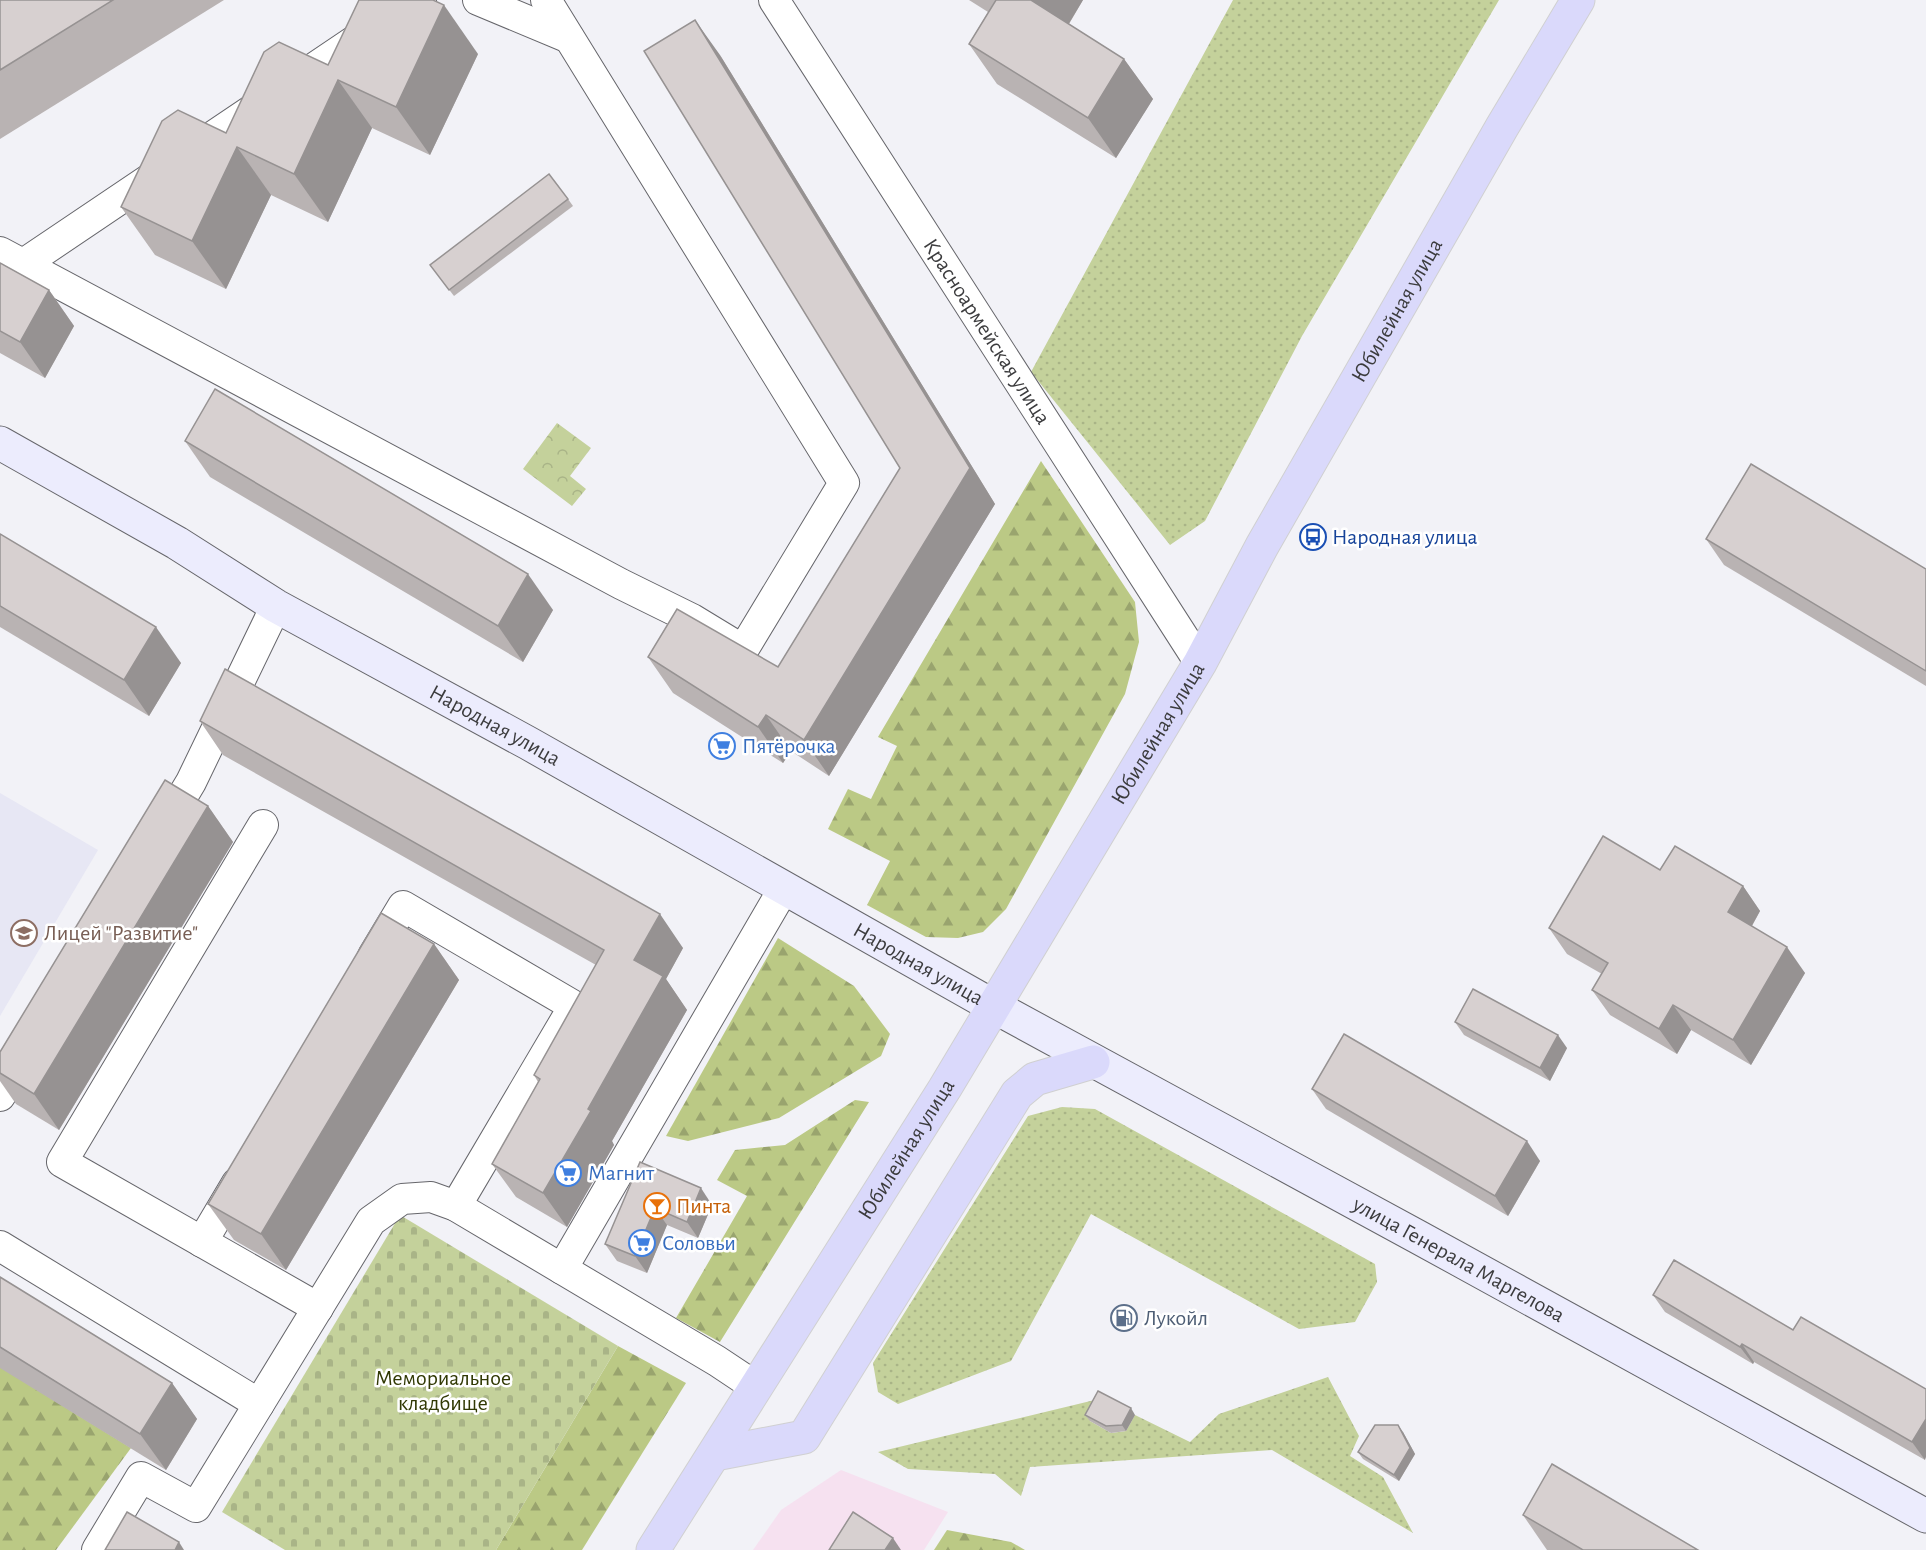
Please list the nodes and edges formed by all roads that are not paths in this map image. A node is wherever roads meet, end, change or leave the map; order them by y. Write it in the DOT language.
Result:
graph roads {
  1 [pos="421,0"];
  2 [pos="478,0"];
  3 [pos="546,0"];
  4 [pos="774,0"];
  5 [pos="1578,0"];
  6 [pos="569,38"];
  7 [pos="11,259"];
  8 [pos="0,443"];
  9 [pos="276,606"];
  10 [pos="1200,663"];
  11 [pos="263,825"];
  12 [pos="148,853"];
  13 [pos="784,888"];
  14 [pos="360,977"];
  15 [pos="993,1006"];
  16 [pos="43,1025"];
  17 [pos="1093,1062"];
  18 [pos="0,1096"];
  19 [pos="251,1160"];
  20 [pos="456,1206"];
  21 [pos="202,1242"];
  22 [pos="0,1246"];
  23 [pos="562,1269"];
  24 [pos="318,1308"];
  25 [pos="756,1387"];
  26 [pos="259,1404"];
  27 [pos="715,1454"];
  28 [pos="1926,1516"];
  29 [pos="97,1550"];
  30 [pos="654,1550"];
  1 -- 7 [label="street"];
  2 -- 6 [label="street"];
  3 -- 6 [label="street"];
  4 -- 10 [label="street, Красноармейская улица"];
  5 -- 10 [label="main road, Юбилейная улица"];
  6 -- 7 [label="street"];
  8 -- 9 [label="street, Народная улица"];
  9 -- 12 [label="street"];
  9 -- 13 [label="street, Народная улица"];
  10 -- 15 [label="main road, Юбилейная улица"];
  11 -- 21 [label="street"];
  13 -- 15 [label="street, Народная улица"];
  13 -- 23 [label="street"];
  14 -- 20 [label="street"];
  15 -- 17 [label="street, улица Генерала Маргелова"];
  15 -- 25 [label="main road, Юбилейная улица"];
  16 -- 18 [label="street"];
  17 -- 27 [label="main road"];
  17 -- 28 [label="street, улица Генерала Маргелова"];
  19 -- 21 [label="street"];
  20 -- 23 [label="street"];
  20 -- 24 [label="street"];
  21 -- 24 [label="street"];
  22 -- 26 [label="street"];
  23 -- 25 [label="street"];
  24 -- 26 [label="street"];
  25 -- 27 [label="main road, Юбилейная улица"];
  26 -- 29 [label="street"];
  27 -- 30 [label="main road, Юбилейная улица"];
}
